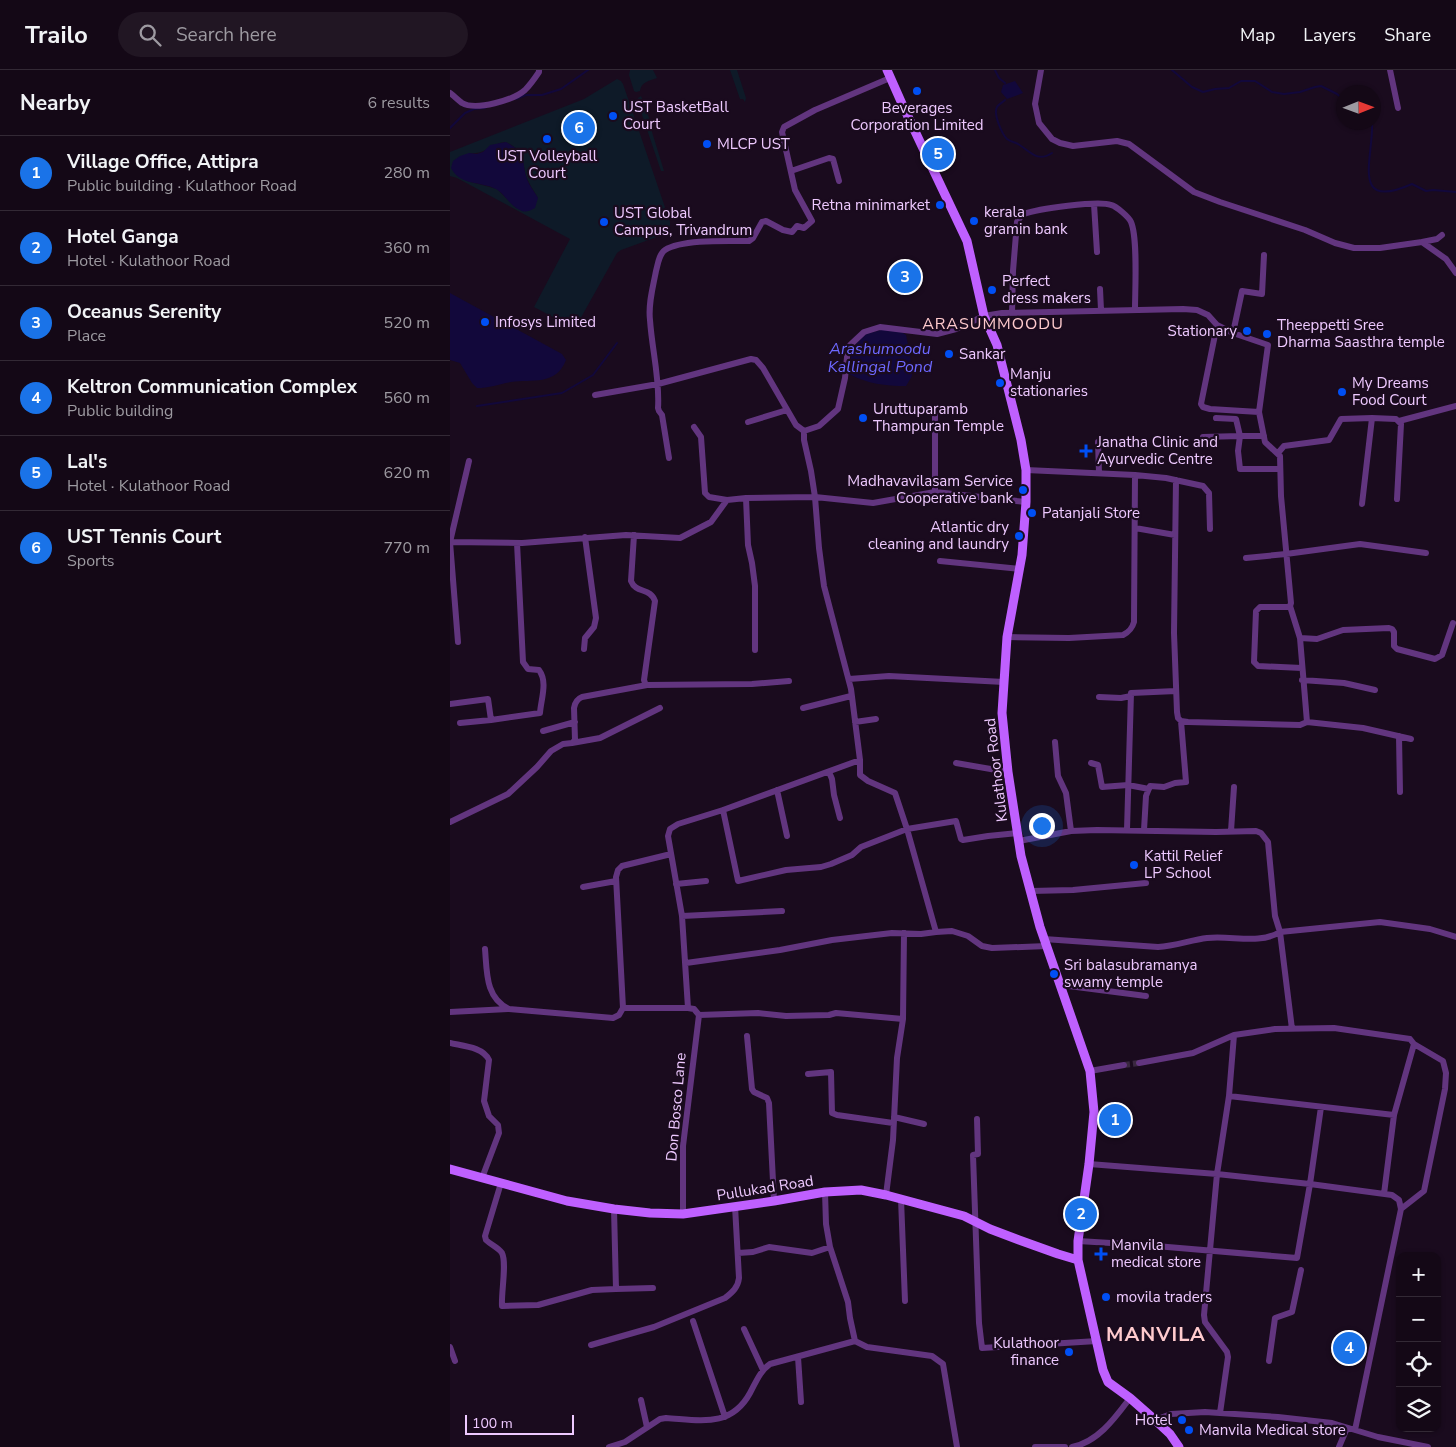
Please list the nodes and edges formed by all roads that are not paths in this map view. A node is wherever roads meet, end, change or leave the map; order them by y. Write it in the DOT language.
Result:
graph roads {
  1 [pos="539,70"];
  2 [pos="1041,70"];
  3 [pos="1390,70"];
  4 [pos="889,74"];
  5 [pos="450,93"];
  6 [pos="1398,108"];
  7 [pos="791,171"];
  8 [pos="839,181"];
  9 [pos="1094,204"];
  10 [pos="1442,235"];
  11 [pos="1422,242"];
  12 [pos="1098,252"];
  13 [pos="1264,255"];
  14 [pos="1456,273"];
  15 [pos="1100,289"];
  16 [pos="1135,309"];
  17 [pos="1101,310"];
  18 [pos="1012,312"];
  19 [pos="984,316"];
  20 [pos="1217,325"];
  21 [pos="1233,333"];
  22 [pos="658,384"];
  23 [pos="594,395"];
  24 [pos="1456,406"];
  25 [pos="787,410"];
  26 [pos="1259,412"];
  27 [pos="935,414"];
  28 [pos="1216,418"];
  29 [pos="1372,418"];
  30 [pos="1399,421"];
  31 [pos="748,422"];
  32 [pos="694,427"];
  33 [pos="804,432"];
  34 [pos="1240,436"];
  35 [pos="1264,436"];
  36 [pos="1203,438"];
  37 [pos="1098,442"];
  38 [pos="1278,453"];
  39 [pos="669,458"];
  40 [pos="469,461"];
  41 [pos="1280,469"];
  42 [pos="1026,470"];
  43 [pos="1099,473"];
  44 [pos="1135,475"];
  45 [pos="1176,480"];
  46 [pos="935,492"];
  47 [pos="815,497"];
  48 [pos="746,498"];
  49 [pos="1397,499"];
  50 [pos="727,500"];
  51 [pos="1026,502"];
  52 [pos="1362,504"];
  53 [pos="1135,528"];
  54 [pos="1210,529"];
  55 [pos="1175,535"];
  56 [pos="634,536"];
  57 [pos="585,537"];
  58 [pos="450,542"];
  59 [pos="517,543"];
  60 [pos="1426,553"];
  61 [pos="1286,554"];
  62 [pos="1246,558"];
  63 [pos="940,561"];
  64 [pos="1020,569"];
  65 [pos="1290,606"];
  66 [pos="1453,623"];
  67 [pos="1007,637"];
  68 [pos="1300,638"];
  69 [pos="458,642"];
  70 [pos="584,649"];
  71 [pos="755,650"];
  72 [pos="1302,668"];
  73 [pos="849,679"];
  74 [pos="1302,680"];
  75 [pos="789,681"];
  76 [pos="1004,682"];
  77 [pos="647,685"];
  78 [pos="1375,690"];
  79 [pos="1176,691"];
  80 [pos="852,696"];
  81 [pos="1131,696"];
  82 [pos="1099,697"];
  83 [pos="450,704"];
  84 [pos="660,708"];
  85 [pos="803,708"];
  86 [pos="876,719"];
  87 [pos="491,720"];
  88 [pos="1181,721"];
  89 [pos="575,722"];
  90 [pos="855,722"];
  91 [pos="1307,722"];
  92 [pos="460,723"];
  93 [pos="543,731"];
  94 [pos="1399,736"];
  95 [pos="1411,739"];
  96 [pos="1055,742"];
  97 [pos="572,743"];
  98 [pos="860,760"];
  99 [pos="956,763"];
  100 [pos="1091,763"];
  101 [pos="828,772"];
  102 [pos="1008,772"];
  103 [pos="1128,785"];
  104 [pos="1234,787"];
  105 [pos="1149,789"];
  106 [pos="777,790"];
  107 [pos="1400,792"];
  108 [pos="723,810"];
  109 [pos="840,818"];
  110 [pos="450,822"];
  111 [pos="907,829"];
  112 [pos="1127,830"];
  113 [pos="1144,830"];
  114 [pos="1071,831"];
  115 [pos="1231,832"];
  116 [pos="787,836"];
  117 [pos="1018,837"];
  118 [pos="671,854"];
  119 [pos="706,880"];
  120 [pos="616,881"];
  121 [pos="1146,883"];
  122 [pos="676,884"];
  123 [pos="583,887"];
  124 [pos="1031,891"];
  125 [pos="782,911"];
  126 [pos="682,916"];
  127 [pos="936,932"];
  128 [pos="1280,932"];
  129 [pos="904,933"];
  130 [pos="1456,938"];
  131 [pos="1046,942"];
  132 [pos="485,948"];
  133 [pos="686,963"];
  134 [pos="1061,985"];
  135 [pos="1146,996"];
  136 [pos="510,1008"];
  137 [pos="624,1008"];
  138 [pos="688,1008"];
  139 [pos="450,1012"];
  140 [pos="698,1015"];
  141 [pos="903,1019"];
  142 [pos="1292,1029"];
  143 [pos="1234,1035"];
  144 [pos="746,1036"];
  145 [pos="450,1043"];
  146 [pos="1414,1044"];
  147 [pos="1138,1063"];
  148 [pos="1124,1065"];
  149 [pos="1090,1070"];
  150 [pos="808,1074"];
  151 [pos="1229,1096"];
  152 [pos="1321,1107"];
  153 [pos="1394,1115"];
  154 [pos="977,1118"];
  155 [pos="894,1120"];
  156 [pos="924,1124"];
  157 [pos="1090,1164"];
  158 [pos="450,1169"];
  159 [pos="1217,1174"];
  160 [pos="482,1178"];
  161 [pos="501,1183"];
  162 [pos="1310,1184"];
  163 [pos="825,1192"];
  164 [pos="1384,1194"];
  165 [pos="886,1195"];
  166 [pos="901,1198"];
  167 [pos="774,1201"];
  168 [pos="735,1206"];
  169 [pos="614,1209"];
  170 [pos="1401,1209"];
  171 [pos="683,1214"];
  172 [pos="975,1221"];
  173 [pos="1078,1241"];
  174 [pos="830,1247"];
  175 [pos="1211,1250"];
  176 [pos="738,1253"];
  177 [pos="1078,1260"];
  178 [pos="1301,1270"];
  179 [pos="653,1288"];
  180 [pos="616,1289"];
  181 [pos="905,1301"];
  182 [pos="693,1321"];
  183 [pos="744,1329"];
  184 [pos="856,1341"];
  185 [pos="1097,1341"];
  186 [pos="591,1345"];
  187 [pos="450,1347"];
  188 [pos="798,1357"];
  189 [pos="1269,1361"];
  190 [pos="455,1362"];
  191 [pos="763,1370"];
  192 [pos="1130,1398"];
  193 [pos="641,1400"];
  194 [pos="801,1402"];
  195 [pos="1220,1413"];
  196 [pos="725,1416"];
  197 [pos="1156,1420"];
  198 [pos="647,1427"];
  199 [pos="1347,1428"];
  200 [pos="1355,1430"];
  201 [pos="609,1447"];
  202 [pos="957,1447"];
  203 [pos="1035,1447"];
  204 [pos="1064,1447"];
  205 [pos="1072,1447"];
  206 [pos="1179,1447"];
  207 [pos="1339,1447"];
  208 [pos="1428,1447"];
  1 -- 5 [label="street"];
  2 -- 11 [label="street"];
  3 -- 6 [label="street"];
  4 -- 7 [label="street"];
  4 -- 19 [label="main road, Kulathoor Road"];
  7 -- 8 [label="street"];
  7 -- 22 [label="street"];
  9 -- 12 [label="street"];
  9 -- 16 [label="street"];
  9 -- 18 [label="street"];
  10 -- 11 [label="street"];
  11 -- 14 [label="street"];
  13 -- 21 [label="street"];
  15 -- 17 [label="street"];
  16 -- 17 [label="street"];
  16 -- 20 [label="street"];
  17 -- 18 [label="street"];
  18 -- 19 [label="street"];
  19 -- 33 [label="street"];
  19 -- 42 [label="main road, Kulathoor Road"];
  20 -- 21 [label="street"];
  20 -- 26 [label="street"];
  21 -- 26 [label="street"];
  22 -- 23 [label="street"];
  22 -- 25 [label="street"];
  22 -- 39 [label="street"];
  24 -- 30 [label="street"];
  25 -- 31 [label="street"];
  25 -- 33 [label="street"];
  26 -- 35 [label="street"];
  27 -- 46 [label="street"];
  28 -- 34 [label="street"];
  29 -- 30 [label="street"];
  29 -- 38 [label="street"];
  29 -- 52 [label="street"];
  30 -- 49 [label="street"];
  32 -- 50 [label="street"];
  33 -- 47 [label="street"];
  34 -- 35 [label="street"];
  34 -- 36 [label="street"];
  34 -- 41 [label="street"];
  35 -- 38 [label="street"];
  37 -- 43 [label="street"];
  38 -- 41 [label="street"];
  40 -- 58 [label="street"];
  41 -- 61 [label="street"];
  42 -- 43 [label="street"];
  42 -- 51 [label="main road, Kulathoor Road"];
  43 -- 44 [label="street"];
  44 -- 45 [label="street"];
  44 -- 53 [label="street"];
  45 -- 54 [label="street"];
  45 -- 55 [label="street"];
  46 -- 47 [label="street"];
  46 -- 51 [label="street"];
  47 -- 48 [label="street"];
  47 -- 73 [label="street"];
  48 -- 50 [label="street"];
  48 -- 71 [label="street"];
  50 -- 56 [label="street"];
  51 -- 64 [label="main road, Kulathoor Road"];
  53 -- 55 [label="street"];
  53 -- 67 [label="street"];
  55 -- 79 [label="street"];
  56 -- 57 [label="street"];
  56 -- 77 [label="street"];
  57 -- 59 [label="street"];
  57 -- 70 [label="street"];
  58 -- 59 [label="street"];
  58 -- 69 [label="street"];
  59 -- 87 [label="street"];
  60 -- 61 [label="street"];
  61 -- 62 [label="street"];
  61 -- 65 [label="street"];
  63 -- 64 [label="street"];
  64 -- 67 [label="main road, Kulathoor Road"];
  65 -- 68 [label="street"];
  65 -- 72 [label="street"];
  66 -- 68 [label="street"];
  67 -- 76 [label="main road, Kulathoor Road"];
  68 -- 72 [label="street"];
  72 -- 74 [label="street"];
  73 -- 76 [label="street"];
  73 -- 80 [label="street"];
  74 -- 78 [label="street"];
  74 -- 91 [label="street"];
  75 -- 77 [label="street"];
  76 -- 102 [label="main road, Kulathoor Road"];
  77 -- 89 [label="street"];
  79 -- 81 [label="street"];
  79 -- 88 [label="street"];
  80 -- 85 [label="street"];
  80 -- 90 [label="street"];
  81 -- 82 [label="street"];
  81 -- 103 [label="street"];
  83 -- 87 [label="street"];
  84 -- 97 [label="street"];
  86 -- 90 [label="street"];
  87 -- 92 [label="street"];
  88 -- 91 [label="street"];
  88 -- 105 [label="street"];
  89 -- 93 [label="street"];
  89 -- 97 [label="street"];
  90 -- 98 [label="street"];
  91 -- 94 [label="street"];
  94 -- 95 [label="street"];
  94 -- 107 [label="street"];
  96 -- 114 [label="street"];
  97 -- 110 [label="street"];
  98 -- 101 [label="street"];
  98 -- 111 [label="street"];
  99 -- 102 [label="street"];
  100 -- 103 [label="street"];
  101 -- 106 [label="street"];
  101 -- 109 [label="street"];
  102 -- 117 [label="main road, Kulathoor Road"];
  103 -- 105 [label="street"];
  103 -- 112 [label="street"];
  104 -- 115 [label="street"];
  105 -- 113 [label="street"];
  106 -- 108 [label="street"];
  106 -- 116 [label="street"];
  108 -- 111 [label="street"];
  108 -- 118 [label="street"];
  111 -- 117 [label="street"];
  111 -- 127 [label="street"];
  112 -- 113 [label="street"];
  112 -- 114 [label="street"];
  113 -- 115 [label="street"];
  114 -- 117 [label="street"];
  115 -- 128 [label="street"];
  117 -- 124 [label="main road, Kulathoor Road"];
  118 -- 120 [label="street"];
  118 -- 122 [label="street"];
  119 -- 122 [label="street"];
  120 -- 123 [label="street"];
  120 -- 137 [label="street"];
  121 -- 124 [label="street"];
  122 -- 126 [label="street"];
  124 -- 131 [label="main road, Kulathoor Road"];
  125 -- 126 [label="street"];
  126 -- 133 [label="street"];
  127 -- 129 [label="street"];
  127 -- 131 [label="street"];
  128 -- 130 [label="street"];
  128 -- 131 [label="street"];
  128 -- 142 [label="street"];
  129 -- 133 [label="street"];
  129 -- 141 [label="street"];
  131 -- 134 [label="main road, Kulathoor Road"];
  132 -- 136 [label="street"];
  133 -- 138 [label="street"];
  134 -- 135 [label="street"];
  134 -- 149 [label="main road, Kulathoor Road"];
  136 -- 137 [label="street"];
  136 -- 139 [label="street"];
  137 -- 138 [label="street"];
  138 -- 140 [label="street"];
  140 -- 141 [label="street"];
  140 -- 171 [label="street, Don Bosco Lane"];
  141 -- 155 [label="street"];
  142 -- 143 [label="street"];
  142 -- 146 [label="street"];
  143 -- 147 [label="street"];
  143 -- 151 [label="street"];
  144 -- 167 [label="street"];
  145 -- 160 [label="street"];
  146 -- 153 [label="street"];
  146 -- 170 [label="street"];
  148 -- 149 [label="street"];
  149 -- 157 [label="main road, Kulathoor Road"];
  150 -- 155 [label="street"];
  151 -- 152 [label="street"];
  151 -- 159 [label="street"];
  152 -- 153 [label="street"];
  152 -- 162 [label="street"];
  153 -- 164 [label="street"];
  154 -- 172 [label="street"];
  155 -- 156 [label="street"];
  155 -- 165 [label="street"];
  157 -- 159 [label="street"];
  157 -- 173 [label="main road, Kulathoor Road"];
  158 -- 160 [label="main road, Pullukad Road"];
  159 -- 162 [label="street"];
  159 -- 175 [label="street"];
  160 -- 161 [label="main road, Pullukad Road"];
  161 -- 169 [label="main road, Pullukad Road"];
  161 -- 180 [label="street"];
  162 -- 164 [label="street"];
  162 -- 175 [label="street"];
  163 -- 165 [label="main road, Pullukad Road"];
  163 -- 167 [label="main road, Pullukad Road"];
  163 -- 174 [label="street"];
  164 -- 170 [label="street"];
  165 -- 166 [label="main road, Pullukad Road"];
  166 -- 172 [label="main road, Pullukad Road"];
  166 -- 181 [label="street"];
  167 -- 168 [label="main road, Pullukad Road"];
  168 -- 171 [label="main road, Pullukad Road"];
  168 -- 176 [label="street"];
  169 -- 171 [label="main road, Pullukad Road"];
  169 -- 180 [label="street"];
  170 -- 200 [label="street"];
  172 -- 177 [label="main road, Pullukad Road"];
  172 -- 185 [label="street"];
  173 -- 175 [label="street"];
  173 -- 177 [label="main road, Kulathoor Road"];
  174 -- 176 [label="street"];
  174 -- 184 [label="street"];
  175 -- 195 [label="street"];
  176 -- 186 [label="street"];
  177 -- 185 [label="main road, Kulathoor Road"];
  178 -- 189 [label="street"];
  179 -- 180 [label="street"];
  182 -- 196 [label="street"];
  183 -- 191 [label="street"];
  184 -- 188 [label="street"];
  184 -- 202 [label="street"];
  185 -- 192 [label="main road, Kulathoor Road"];
  187 -- 190 [label="street"];
  188 -- 191 [label="street"];
  188 -- 194 [label="street"];
  191 -- 196 [label="street"];
  192 -- 197 [label="main road, Kulathoor Road"];
  192 -- 205 [label="street"];
  193 -- 198 [label="street"];
  195 -- 197 [label="street"];
  195 -- 199 [label="street"];
  196 -- 198 [label="street"];
  197 -- 206 [label="main road, Kulathoor Road"];
  198 -- 201 [label="street"];
  199 -- 200 [label="street"];
  199 -- 207 [label="street"];
  200 -- 208 [label="street"];
  203 -- 204 [label="street"];
}
